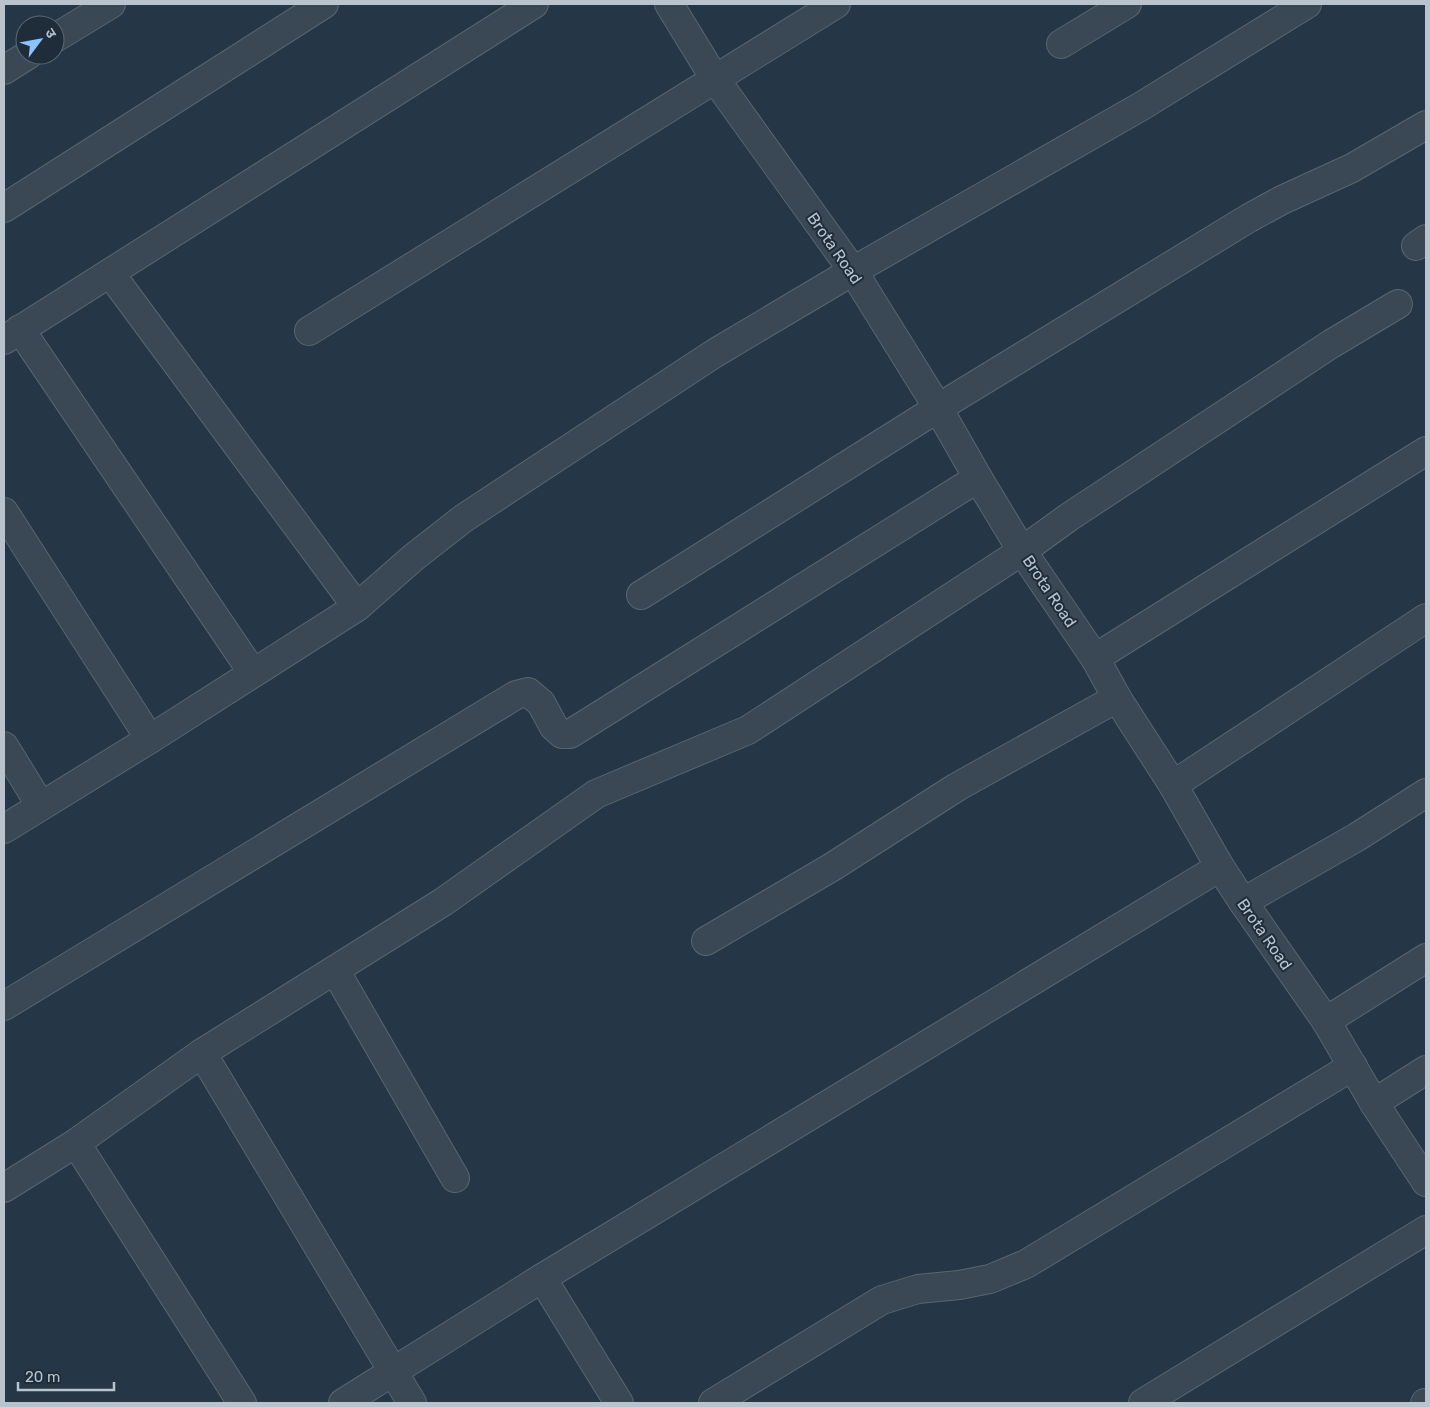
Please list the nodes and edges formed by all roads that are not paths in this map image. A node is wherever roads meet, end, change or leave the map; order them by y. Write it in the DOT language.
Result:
graph roads {
  1 [pos="110,4"];
  2 [pos="324,4"];
  3 [pos="534,4"];
  4 [pos="669,4"];
  5 [pos="836,4"];
  6 [pos="1127,4"];
  7 [pos="1307,4"];
  8 [pos="65,32"];
  9 [pos="1061,44"];
  10 [pos="15,63"];
  11 [pos="4,70"];
  12 [pos="715,79"];
  13 [pos="1426,125"];
  14 [pos="4,208"];
  15 [pos="853,271"];
  16 [pos="110,273"];
  17 [pos="1398,304"];
  18 [pos="309,331"];
  19 [pos="12,334"];
  20 [pos="938,408"];
  21 [pos="1426,451"];
  22 [pos="978,478"];
  23 [pos="4,512"];
  24 [pos="1022,551"];
  25 [pos="641,595"];
  26 [pos="356,607"];
  27 [pos="1426,618"];
  28 [pos="1095,658"];
  29 [pos="253,673"];
  30 [pos="1117,698"];
  31 [pos="150,739"];
  32 [pos="4,746"];
  33 [pos="1173,785"];
  34 [pos="1426,793"];
  35 [pos="42,806"];
  36 [pos="4,829"];
  37 [pos="1220,867"];
  38 [pos="1243,902"];
  39 [pos="706,941"];
  40 [pos="1426,958"];
  41 [pos="335,970"];
  42 [pos="4,1006"];
  43 [pos="1326,1021"];
  44 [pos="202,1053"];
  45 [pos="1353,1066"];
  46 [pos="1426,1070"];
  47 [pos="1374,1103"];
  48 [pos="76,1143"];
  49 [pos="455,1178"];
  50 [pos="1426,1182"];
  51 [pos="4,1188"];
  52 [pos="1426,1230"];
  53 [pos="542,1278"];
  54 [pos="392,1372"];
  55 [pos="242,1403"];
  56 [pos="343,1403"];
  57 [pos="412,1403"];
  58 [pos="619,1403"];
  59 [pos="713,1403"];
  60 [pos="1143,1403"];
  1 -- 8 [label="street"];
  2 -- 14 [label="street"];
  3 -- 16 [label="street"];
  4 -- 12 [label="street, Brota Road"];
  5 -- 12 [label="street"];
  6 -- 9 [label="street"];
  7 -- 15 [label="street"];
  10 -- 11 [label="street"];
  12 -- 15 [label="street, Brota Road"];
  12 -- 18 [label="street"];
  13 -- 20 [label="street"];
  15 -- 20 [label="street, Brota Road"];
  15 -- 26 [label="street"];
  16 -- 19 [label="street"];
  16 -- 26 [label="street"];
  17 -- 24 [label="street"];
  19 -- 29 [label="street"];
  20 -- 22 [label="street, Brota Road"];
  20 -- 25 [label="street"];
  21 -- 28 [label="street"];
  22 -- 24 [label="street, Brota Road"];
  22 -- 42 [label="street"];
  23 -- 31 [label="street"];
  24 -- 28 [label="street, Brota Road"];
  24 -- 41 [label="street"];
  26 -- 29 [label="street"];
  27 -- 33 [label="street"];
  28 -- 30 [label="street, Brota Road"];
  29 -- 31 [label="street"];
  30 -- 33 [label="street, Brota Road"];
  30 -- 39 [label="street"];
  31 -- 35 [label="street"];
  32 -- 35 [label="street"];
  33 -- 37 [label="street, Brota Road"];
  34 -- 38 [label="street"];
  35 -- 36 [label="street"];
  37 -- 38 [label="street, Brota Road"];
  37 -- 53 [label="street"];
  38 -- 43 [label="street, Brota Road"];
  40 -- 43 [label="street"];
  41 -- 44 [label="street"];
  41 -- 49 [label="street"];
  43 -- 45 [label="street, Brota Road"];
  44 -- 48 [label="street"];
  44 -- 54 [label="street"];
  45 -- 47 [label="street, Brota Road"];
  45 -- 59 [label="street"];
  46 -- 47 [label="street"];
  47 -- 50 [label="street, Brota Road"];
  48 -- 51 [label="street"];
  48 -- 55 [label="street"];
  52 -- 60 [label="street"];
  53 -- 54 [label="street"];
  53 -- 58 [label="street"];
  54 -- 56 [label="street"];
  54 -- 57 [label="street"];
}
